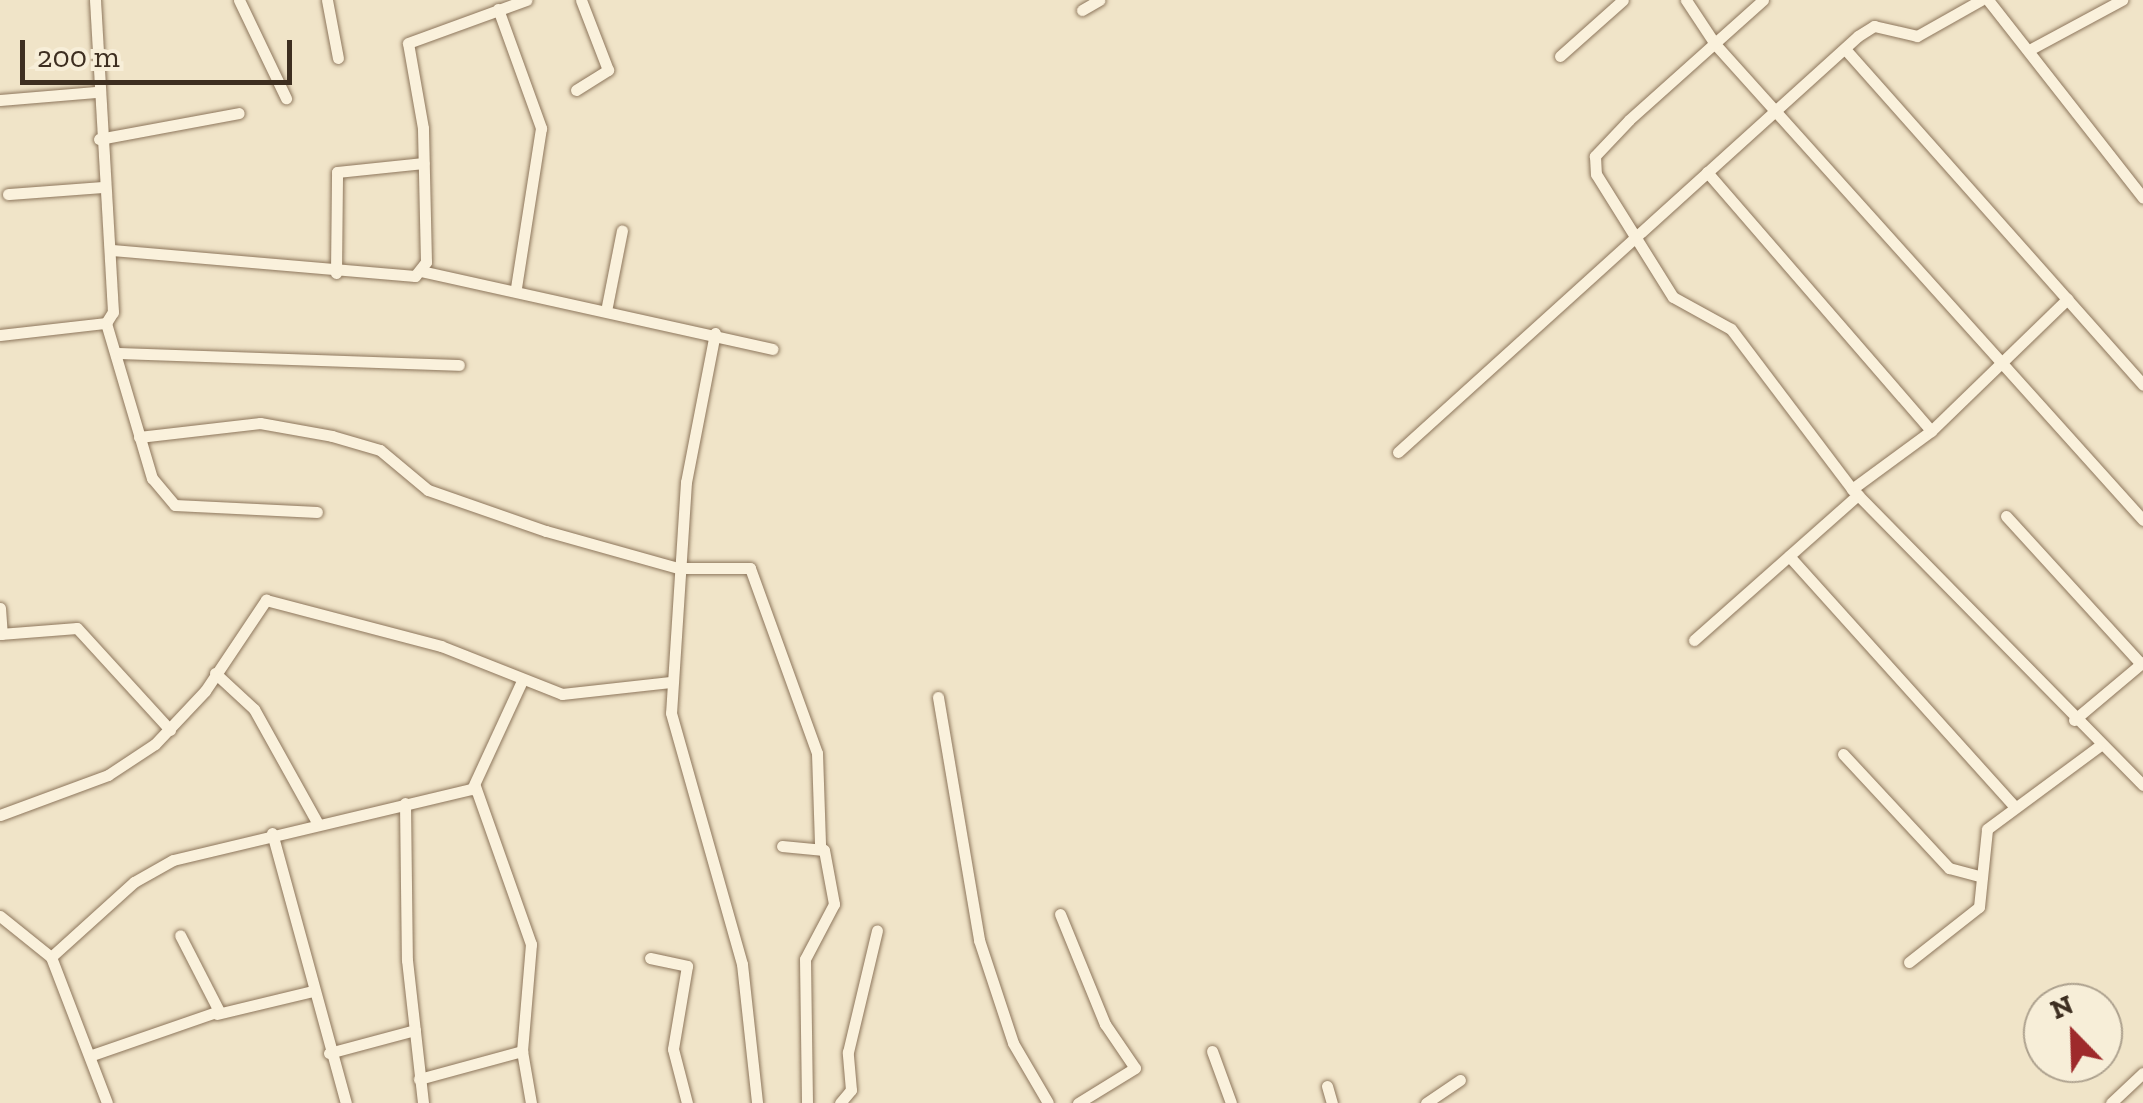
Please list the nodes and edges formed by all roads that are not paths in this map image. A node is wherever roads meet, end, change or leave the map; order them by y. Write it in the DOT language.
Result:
graph roads {
  1 [pos="95,0"];
  2 [pos="238,0"];
  3 [pos="328,0"];
  4 [pos="526,0"];
  5 [pos="581,0"];
  6 [pos="1099,0"];
  7 [pos="1623,0"];
  8 [pos="1686,0"];
  9 [pos="1763,0"];
  10 [pos="1980,0"];
  11 [pos="1988,0"];
  12 [pos="2122,0"];
  13 [pos="498,8"];
  14 [pos="1082,10"];
  15 [pos="1715,44"];
  16 [pos="1845,49"];
  17 [pos="2029,50"];
  18 [pos="1560,56"];
  19 [pos="338,58"];
  20 [pos="576,90"];
  21 [pos="96,92"];
  22 [pos="286,98"];
  23 [pos="0,100"];
  24 [pos="1780,108"];
  25 [pos="238,113"];
  26 [pos="100,139"];
  27 [pos="424,162"];
  28 [pos="1707,172"];
  29 [pos="104,187"];
  30 [pos="8,194"];
  31 [pos="2143,198"];
  32 [pos="622,230"];
  33 [pos="1636,237"];
  34 [pos="112,250"];
  35 [pos="421,271"];
  36 [pos="336,272"];
  37 [pos="516,287"];
  38 [pos="2067,299"];
  39 [pos="607,306"];
  40 [pos="106,323"];
  41 [pos="715,333"];
  42 [pos="0,334"];
  43 [pos="772,349"];
  44 [pos="117,353"];
  45 [pos="2006,363"];
  46 [pos="459,365"];
  47 [pos="2138,368"];
  48 [pos="2143,386"];
  49 [pos="1931,431"];
  50 [pos="139,437"];
  51 [pos="1398,452"];
  52 [pos="1855,492"];
  53 [pos="317,512"];
  54 [pos="2006,516"];
  55 [pos="2143,520"];
  56 [pos="1789,556"];
  57 [pos="678,568"];
  58 [pos="0,608"];
  59 [pos="1,634"];
  60 [pos="1694,640"];
  61 [pos="2142,663"];
  62 [pos="215,673"];
  63 [pos="670,682"];
  64 [pos="521,683"];
  65 [pos="938,697"];
  66 [pos="2074,720"];
  67 [pos="170,730"];
  68 [pos="2099,746"];
  69 [pos="1843,754"];
  70 [pos="2143,785"];
  71 [pos="475,786"];
  72 [pos="405,803"];
  73 [pos="2014,806"];
  74 [pos="0,814"];
  75 [pos="316,822"];
  76 [pos="272,833"];
  77 [pos="820,845"];
  78 [pos="782,846"];
  79 [pos="1982,877"];
  80 [pos="1060,914"];
  81 [pos="0,916"];
  82 [pos="877,930"];
  83 [pos="180,935"];
  84 [pos="51,958"];
  85 [pos="650,958"];
  86 [pos="1909,962"];
  87 [pos="312,991"];
  88 [pos="217,1014"];
  89 [pos="415,1030"];
  90 [pos="522,1051"];
  91 [pos="329,1052"];
  92 [pos="1212,1052"];
  93 [pos="92,1055"];
  94 [pos="2143,1072"];
  95 [pos="419,1079"];
  96 [pos="1460,1080"];
  97 [pos="1327,1086"];
  98 [pos="106,1103"];
  99 [pos="346,1103"];
  100 [pos="424,1103"];
  101 [pos="531,1103"];
  102 [pos="687,1103"];
  103 [pos="757,1103"];
  104 [pos="807,1103"];
  105 [pos="840,1103"];
  106 [pos="1048,1103"];
  107 [pos="1078,1103"];
  108 [pos="1231,1103"];
  109 [pos="1332,1103"];
  110 [pos="1426,1103"];
  111 [pos="2111,1103"];
  1 -- 21 [label="street"];
  2 -- 22 [label="street"];
  3 -- 19 [label="street"];
  4 -- 13 [label="street"];
  5 -- 20 [label="street"];
  6 -- 14 [label="street"];
  7 -- 18 [label="street"];
  8 -- 15 [label="street"];
  9 -- 15 [label="street"];
  10 -- 16 [label="street"];
  11 -- 17 [label="street"];
  12 -- 17 [label="street"];
  13 -- 27 [label="street"];
  13 -- 37 [label="street"];
  15 -- 24 [label="street"];
  15 -- 33 [label="street"];
  16 -- 24 [label="street"];
  16 -- 38 [label="street"];
  17 -- 31 [label="street"];
  21 -- 23 [label="street"];
  21 -- 26 [label="street"];
  24 -- 28 [label="street"];
  24 -- 45 [label="street"];
  25 -- 26 [label="street"];
  26 -- 29 [label="street"];
  27 -- 35 [label="street"];
  27 -- 36 [label="street"];
  28 -- 33 [label="street"];
  28 -- 49 [label="street"];
  29 -- 30 [label="street"];
  29 -- 34 [label="street"];
  32 -- 39 [label="street"];
  33 -- 51 [label="street"];
  33 -- 52 [label="street"];
  34 -- 36 [label="street"];
  34 -- 40 [label="street"];
  35 -- 36 [label="street"];
  35 -- 37 [label="street"];
  37 -- 39 [label="street"];
  38 -- 45 [label="street"];
  38 -- 47 [label="street"];
  39 -- 41 [label="street"];
  40 -- 42 [label="street"];
  40 -- 44 [label="street"];
  41 -- 43 [label="street"];
  41 -- 57 [label="street"];
  44 -- 46 [label="street"];
  44 -- 50 [label="street"];
  45 -- 49 [label="street"];
  45 -- 55 [label="street"];
  47 -- 48 [label="street"];
  49 -- 52 [label="street"];
  50 -- 53 [label="street"];
  50 -- 57 [label="street"];
  52 -- 56 [label="street"];
  52 -- 66 [label="street"];
  54 -- 61 [label="street"];
  56 -- 60 [label="street"];
  56 -- 73 [label="street"];
  57 -- 63 [label="street"];
  57 -- 77 [label="street"];
  58 -- 59 [label="street"];
  59 -- 67 [label="street"];
  61 -- 66 [label="street"];
  62 -- 64 [label="street"];
  62 -- 67 [label="street"];
  62 -- 75 [label="street"];
  63 -- 64 [label="street"];
  63 -- 103 [label="street"];
  64 -- 71 [label="street"];
  65 -- 106 [label="street"];
  66 -- 68 [label="street"];
  67 -- 74 [label="street"];
  68 -- 70 [label="street"];
  68 -- 73 [label="street"];
  69 -- 79 [label="street"];
  71 -- 72 [label="street"];
  71 -- 90 [label="street"];
  72 -- 75 [label="street"];
  72 -- 89 [label="street"];
  73 -- 79 [label="street"];
  75 -- 76 [label="street"];
  76 -- 84 [label="street"];
  76 -- 87 [label="street"];
  77 -- 78 [label="street"];
  77 -- 104 [label="street"];
  79 -- 86 [label="street"];
  80 -- 107 [label="street"];
  81 -- 84 [label="street"];
  82 -- 105 [label="street"];
  83 -- 88 [label="street"];
  84 -- 93 [label="street"];
  85 -- 102 [label="street"];
  87 -- 88 [label="street"];
  87 -- 91 [label="street"];
  88 -- 93 [label="street"];
  89 -- 91 [label="street"];
  89 -- 95 [label="street"];
  90 -- 95 [label="street"];
  90 -- 101 [label="street"];
  91 -- 99 [label="street"];
  92 -- 108 [label="street"];
  93 -- 98 [label="street"];
  94 -- 111 [label="street"];
  95 -- 100 [label="street"];
  96 -- 110 [label="street"];
  97 -- 109 [label="street"];
}
